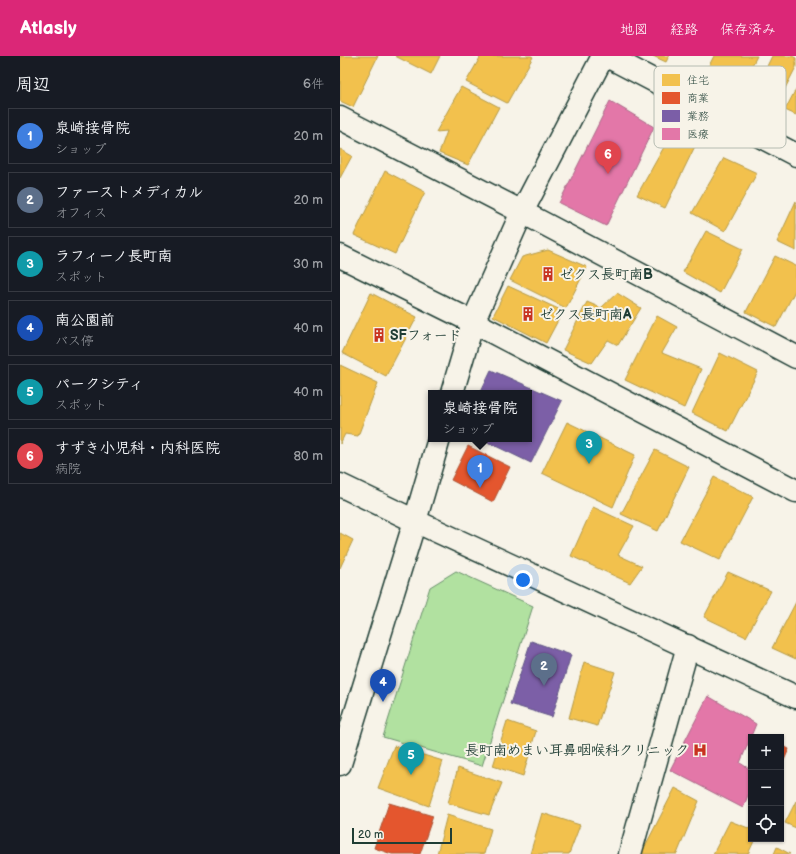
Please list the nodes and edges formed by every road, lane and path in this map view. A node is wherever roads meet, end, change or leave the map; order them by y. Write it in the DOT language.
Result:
graph roads {
  1 [pos="603,56"];
  2 [pos="607,56"];
  3 [pos="654,81"];
  4 [pos="340,118"];
  5 [pos="783,148"];
  6 [pos="796,155"];
  7 [pos="522,212"];
  8 [pos="340,256"];
  9 [pos="473,322"];
  10 [pos="796,357"];
  11 [pos="453,390"];
  12 [pos="438,442"];
  13 [pos="340,484"];
  14 [pos="796,490"];
  15 [pos="415,521"];
  16 [pos="688,646"];
  17 [pos="796,697"];
  18 [pos="340,761"];
  19 [pos="630,854"];
  1 -- 7 [label="street"];
  2 -- 3 [label="street"];
  4 -- 7 [label="street"];
  5 -- 6 [label="street"];
  7 -- 9 [label="street"];
  7 -- 10 [label="street"];
  8 -- 9 [label="street"];
  9 -- 11 [label="street"];
  9 -- 14 [label="street"];
  12 -- 15 [label="street"];
  13 -- 15 [label="street"];
  15 -- 16 [label="street"];
  15 -- 18 [label="street"];
  16 -- 17 [label="street"];
  16 -- 19 [label="street"];
}
